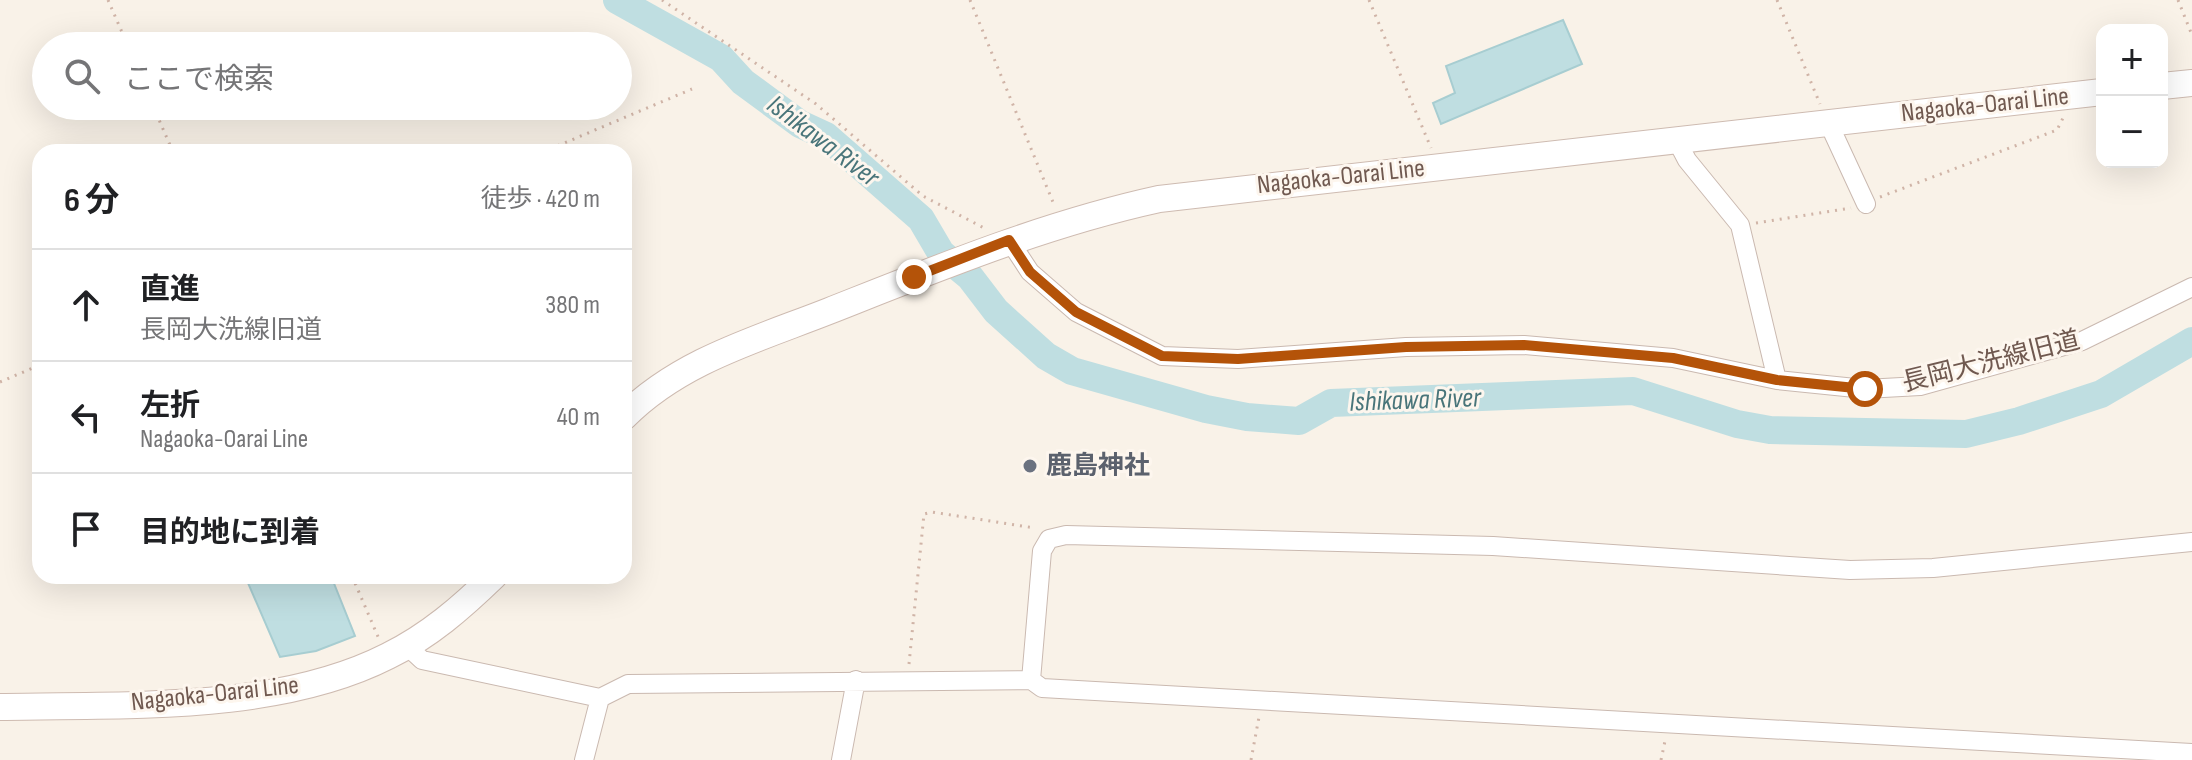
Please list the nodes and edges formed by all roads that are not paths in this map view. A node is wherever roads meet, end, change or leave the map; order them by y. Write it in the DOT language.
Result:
graph roads {
  1 [pos="2192,83"];
  2 [pos="2168,85"];
  3 [pos="2096,93"];
  4 [pos="1828,122"];
  5 [pos="1676,139"];
  6 [pos="1866,204"];
  7 [pos="1000,244"];
  8 [pos="2192,287"];
  9 [pos="1777,380"];
  10 [pos="632,410"];
  11 [pos="2192,542"];
  12 [pos="485,584"];
  13 [pos="397,652"];
  14 [pos="856,680"];
  15 [pos="1031,680"];
  16 [pos="588,697"];
  17 [pos="0,707"];
  18 [pos="2192,753"];
  19 [pos="584,760"];
  20 [pos="841,760"];
  1 -- 2 [label="main road"];
  3 -- 4 [label="main road, Nagaoka-Oarai Line"];
  4 -- 5 [label="main road, Nagaoka-Oarai Line"];
  4 -- 6 [label="street"];
  5 -- 7 [label="main road, Nagaoka-Oarai Line"];
  5 -- 9 [label="street"];
  7 -- 9 [label="street, 長岡大洗線旧道"];
  7 -- 10 [label="main road, Nagaoka-Oarai Line"];
  8 -- 9 [label="street, 長岡大洗線旧道"];
  11 -- 15 [label="street"];
  12 -- 13 [label="main road, Nagaoka-Oarai Line"];
  13 -- 16 [label="street"];
  13 -- 17 [label="main road, Nagaoka-Oarai Line"];
  14 -- 15 [label="street"];
  14 -- 16 [label="street"];
  14 -- 20 [label="street"];
  15 -- 18 [label="street"];
  16 -- 19 [label="street"];
}
